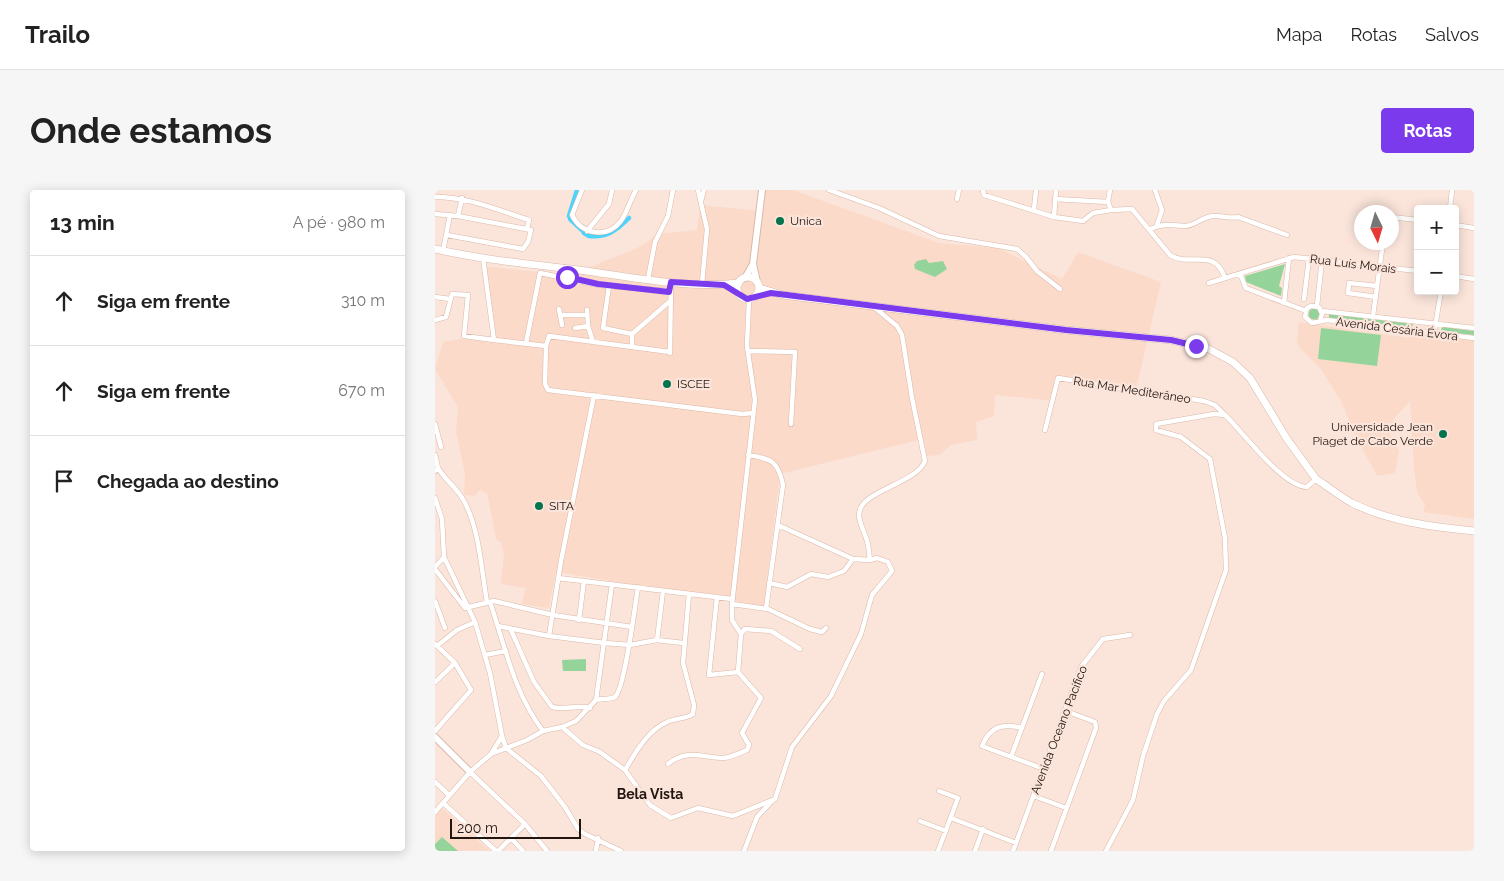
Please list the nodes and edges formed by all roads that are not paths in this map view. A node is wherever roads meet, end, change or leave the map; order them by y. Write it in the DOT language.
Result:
graph roads {
  1 [pos="582,190"];
  2 [pos="612,190"];
  3 [pos="636,190"];
  4 [pos="673,190"];
  5 [pos="698,190"];
  6 [pos="704,190"];
  7 [pos="762,190"];
  8 [pos="829,190"];
  9 [pos="959,190"];
  10 [pos="1036,190"];
  11 [pos="1056,190"];
  12 [pos="1110,190"];
  13 [pos="1155,190"];
  14 [pos="1452,190"];
  15 [pos="983,192"];
  16 [pos="435,197"];
  17 [pos="462,198"];
  18 [pos="957,199"];
  19 [pos="1055,199"];
  20 [pos="701,202"];
  21 [pos="1108,202"];
  22 [pos="1450,205"];
  23 [pos="1034,209"];
  24 [pos="1111,210"];
  25 [pos="435,214"];
  26 [pos="450,216"];
  27 [pos="458,216"];
  28 [pos="1054,217"];
  29 [pos="1399,218"];
  30 [pos="1414,220"];
  31 [pos="1157,225"];
  32 [pos="1459,226"];
  33 [pos="527,228"];
  34 [pos="1474,228"];
  35 [pos="1151,229"];
  36 [pos="587,230"];
  37 [pos="447,235"];
  38 [pos="1287,235"];
  39 [pos="435,249"];
  40 [pos="1382,250"];
  41 [pos="443,251"];
  42 [pos="483,258"];
  43 [pos="1289,258"];
  44 [pos="1309,258"];
  45 [pos="1322,260"];
  46 [pos="753,264"];
  47 [pos="1379,267"];
  48 [pos="1414,271"];
  49 [pos="1240,274"];
  50 [pos="1459,276"];
  51 [pos="745,278"];
  52 [pos="1225,278"];
  53 [pos="1474,278"];
  54 [pos="647,279"];
  55 [pos="671,282"];
  56 [pos="739,283"];
  57 [pos="1209,283"];
  58 [pos="702,284"];
  59 [pos="724,285"];
  60 [pos="609,286"];
  61 [pos="1377,286"];
  62 [pos="758,288"];
  63 [pos="1060,289"];
  64 [pos="669,292"];
  65 [pos="740,294"];
  66 [pos="1440,295"];
  67 [pos="435,297"];
  68 [pos="1376,297"];
  69 [pos="450,299"];
  70 [pos="749,299"];
  71 [pos="1304,299"];
  72 [pos="669,302"];
  73 [pos="1284,303"];
  74 [pos="873,306"];
  75 [pos="1317,306"];
  76 [pos="559,309"];
  77 [pos="587,310"];
  78 [pos="1306,311"];
  79 [pos="1322,311"];
  80 [pos="562,315"];
  81 [pos="584,315"];
  82 [pos="1373,316"];
  83 [pos="435,320"];
  84 [pos="1320,320"];
  85 [pos="1435,324"];
  86 [pos="562,325"];
  87 [pos="588,326"];
  88 [pos="575,328"];
  89 [pos="1474,328"];
  90 [pos="1434,333"];
  91 [pos="633,334"];
  92 [pos="1474,338"];
  93 [pos="494,340"];
  94 [pos="593,342"];
  95 [pos="526,343"];
  96 [pos="546,346"];
  97 [pos="632,347"];
  98 [pos="748,351"];
  99 [pos="593,395"];
  100 [pos="753,413"];
  101 [pos="1225,415"];
  102 [pos="435,424"];
  103 [pos="791,424"];
  104 [pos="1045,430"];
  105 [pos="441,447"];
  106 [pos="435,455"];
  107 [pos="748,455"];
  108 [pos="437,469"];
  109 [pos="1316,479"];
  110 [pos="435,498"];
  111 [pos="778,525"];
  112 [pos="1474,531"];
  113 [pos="445,557"];
  114 [pos="853,559"];
  115 [pos="870,560"];
  116 [pos="435,568"];
  117 [pos="558,578"];
  118 [pos="584,581"];
  119 [pos="612,584"];
  120 [pos="769,584"];
  121 [pos="638,588"];
  122 [pos="663,591"];
  123 [pos="689,594"];
  124 [pos="717,597"];
  125 [pos="435,602"];
  126 [pos="488,602"];
  127 [pos="732,602"];
  128 [pos="469,607"];
  129 [pos="766,609"];
  130 [pos="553,615"];
  131 [pos="579,620"];
  132 [pos="475,622"];
  133 [pos="608,625"];
  134 [pos="498,626"];
  135 [pos="633,627"];
  136 [pos="445,628"];
  137 [pos="510,628"];
  138 [pos="826,628"];
  139 [pos="741,634"];
  140 [pos="1130,635"];
  141 [pos="549,636"];
  142 [pos="657,640"];
  143 [pos="605,643"];
  144 [pos="683,643"];
  145 [pos="436,645"];
  146 [pos="630,645"];
  147 [pos="800,649"];
  148 [pos="506,651"];
  149 [pos="485,655"];
  150 [pos="455,663"];
  151 [pos="738,672"];
  152 [pos="1042,674"];
  153 [pos="435,682"];
  154 [pos="596,700"];
  155 [pos="591,708"];
  156 [pos="1066,711"];
  157 [pos="562,727"];
  158 [pos="1022,728"];
  159 [pos="435,731"];
  160 [pos="543,731"];
  161 [pos="501,736"];
  162 [pos="435,737"];
  163 [pos="506,748"];
  164 [pos="491,754"];
  165 [pos="1011,757"];
  166 [pos="668,764"];
  167 [pos="1044,769"];
  168 [pos="625,770"];
  169 [pos="470,772"];
  170 [pos="435,782"];
  171 [pos="939,791"];
  172 [pos="449,795"];
  173 [pos="1034,796"];
  174 [pos="775,799"];
  175 [pos="443,803"];
  176 [pos="1067,808"];
  177 [pos="435,812"];
  178 [pos="951,818"];
  179 [pos="920,821"];
  180 [pos="525,824"];
  181 [pos="983,829"];
  182 [pos="946,831"];
  183 [pos="511,838"];
  184 [pos="598,838"];
  185 [pos="1016,843"];
  186 [pos="497,851"];
  187 [pos="523,851"];
  188 [pos="547,851"];
  189 [pos="596,851"];
  190 [pos="621,851"];
  191 [pos="744,851"];
  192 [pos="938,851"];
  193 [pos="975,851"];
  194 [pos="1013,851"];
  195 [pos="1051,851"];
  196 [pos="1106,851"];
  1 -- 36 [label="street"];
  2 -- 36 [label="street"];
  3 -- 36 [label="street"];
  4 -- 54 [label="street"];
  5 -- 20 [label="street"];
  6 -- 20 [label="street"];
  7 -- 46 [label="street"];
  8 -- 63 [label="street"];
  9 -- 18 [label="street"];
  10 -- 23 [label="street"];
  11 -- 19 [label="street"];
  12 -- 21 [label="street"];
  13 -- 31 [label="street"];
  14 -- 22 [label="street"];
  15 -- 23 [label="street"];
  16 -- 17 [label="street"];
  17 -- 27 [label="street"];
  17 -- 33 [label="street"];
  19 -- 21 [label="street"];
  19 -- 28 [label="street"];
  20 -- 58 [label="street"];
  21 -- 24 [label="street"];
  23 -- 28 [label="street"];
  24 -- 28 [label="street"];
  24 -- 35 [label="street"];
  25 -- 26 [label="street"];
  26 -- 27 [label="street"];
  26 -- 37 [label="street"];
  27 -- 33 [label="street"];
  29 -- 30 [label="street"];
  31 -- 35 [label="street"];
  31 -- 38 [label="street"];
  32 -- 34 [label="street"];
  33 -- 37 [label="street"];
  35 -- 52 [label="street"];
  37 -- 41 [label="street"];
  39 -- 41 [label="main road"];
  40 -- 47 [label="street"];
  41 -- 42 [label="main road"];
  42 -- 54 [label="main road"];
  42 -- 93 [label="street"];
  43 -- 44 [label="street, Rua Luís Morais"];
  43 -- 49 [label="street, Rua Luís Morais"];
  43 -- 73 [label="street"];
  44 -- 45 [label="street, Rua Luís Morais"];
  44 -- 71 [label="street"];
  45 -- 47 [label="street, Rua Luís Morais"];
  45 -- 75 [label="street"];
  46 -- 51 [label="street"];
  46 -- 62 [label="street"];
  47 -- 48 [label="street, Rua Luís Morais"];
  47 -- 61 [label="street"];
  49 -- 52 [label="street, Rua Luís Morais"];
  49 -- 73 [label="street"];
  50 -- 53 [label="street"];
  51 -- 56 [label="main road"];
  51 -- 62 [label="main road"];
  52 -- 57 [label="street, Rua Luís Morais"];
  54 -- 55 [label="main road"];
  55 -- 58 [label="main road"];
  55 -- 64 [label="street"];
  56 -- 59 [label="main road"];
  56 -- 65 [label="main road"];
  58 -- 59 [label="main road"];
  59 -- 65 [label="main road"];
  60 -- 64 [label="street"];
  60 -- 91 [label="street"];
  60 -- 95 [label="street"];
  61 -- 68 [label="street"];
  61 -- 68 [label="street"];
  62 -- 70 [label="main road"];
  62 -- 74 [label="main road"];
  64 -- 72 [label="street"];
  65 -- 70 [label="main road"];
  66 -- 85 [label="street"];
  67 -- 69 [label="street"];
  68 -- 82 [label="street"];
  69 -- 83 [label="street"];
  69 -- 93 [label="street"];
  70 -- 98 [label="street"];
  72 -- 91 [label="street"];
  72 -- 97 [label="street"];
  73 -- 78 [label="street"];
  74 -- 109 [label="main road"];
  74 -- 115 [label="street"];
  75 -- 78 [label="street"];
  75 -- 79 [label="street"];
  76 -- 80 [label="street"];
  77 -- 87 [label="street"];
  78 -- 84 [label="street"];
  79 -- 82 [label="street, Avenida Cesária Évora"];
  79 -- 84 [label="street"];
  80 -- 81 [label="street"];
  80 -- 86 [label="street"];
  82 -- 85 [label="street, Avenida Cesária Évora"];
  84 -- 90 [label="street, Avenida Cesária Évora"];
  85 -- 89 [label="street, Avenida Cesária Évora"];
  85 -- 90 [label="street"];
  87 -- 88 [label="street"];
  87 -- 94 [label="street"];
  90 -- 92 [label="street, Avenida Cesária Évora"];
  91 -- 97 [label="street"];
  93 -- 95 [label="street"];
  94 -- 96 [label="street"];
  94 -- 97 [label="street"];
  95 -- 96 [label="street"];
  96 -- 99 [label="street"];
  98 -- 100 [label="street"];
  98 -- 103 [label="street"];
  99 -- 100 [label="street"];
  99 -- 117 [label="street"];
  100 -- 107 [label="street"];
  101 -- 104 [label="street, Rua Mar Mediterâneo"];
  101 -- 109 [label="street"];
  101 -- 196 [label="street"];
  102 -- 105 [label="street"];
  106 -- 108 [label="street"];
  107 -- 111 [label="street"];
  107 -- 127 [label="street"];
  108 -- 126 [label="street"];
  109 -- 112 [label="main road"];
  110 -- 113 [label="street"];
  111 -- 114 [label="street"];
  111 -- 120 [label="street"];
  113 -- 116 [label="street"];
  113 -- 128 [label="street"];
  114 -- 115 [label="street"];
  114 -- 120 [label="street"];
  115 -- 174 [label="street"];
  116 -- 128 [label="street"];
  117 -- 118 [label="street"];
  117 -- 130 [label="street"];
  118 -- 119 [label="street"];
  118 -- 131 [label="street"];
  119 -- 121 [label="street"];
  119 -- 133 [label="street"];
  120 -- 129 [label="street"];
  121 -- 122 [label="street"];
  121 -- 135 [label="street"];
  122 -- 123 [label="street"];
  122 -- 142 [label="street"];
  123 -- 124 [label="street"];
  123 -- 144 [label="street"];
  124 -- 127 [label="street"];
  124 -- 151 [label="street"];
  125 -- 136 [label="street"];
  126 -- 128 [label="street"];
  126 -- 130 [label="street"];
  126 -- 134 [label="street"];
  127 -- 129 [label="street"];
  127 -- 139 [label="street"];
  128 -- 132 [label="street"];
  129 -- 138 [label="street"];
  130 -- 131 [label="street"];
  130 -- 141 [label="street"];
  131 -- 133 [label="street"];
  132 -- 145 [label="street"];
  132 -- 149 [label="street"];
  133 -- 135 [label="street"];
  133 -- 143 [label="street"];
  134 -- 137 [label="street"];
  134 -- 148 [label="street"];
  135 -- 146 [label="street"];
  137 -- 141 [label="street"];
  137 -- 155 [label="street"];
  139 -- 147 [label="street"];
  139 -- 151 [label="street"];
  140 -- 156 [label="street, Avenida Oceano Pacífico"];
  141 -- 143 [label="street"];
  142 -- 144 [label="street"];
  142 -- 146 [label="street"];
  143 -- 146 [label="street"];
  143 -- 154 [label="street"];
  144 -- 168 [label="street"];
  145 -- 150 [label="street"];
  146 -- 154 [label="street"];
  148 -- 149 [label="street"];
  148 -- 160 [label="street"];
  149 -- 161 [label="street"];
  150 -- 153 [label="street"];
  150 -- 159 [label="street"];
  151 -- 166 [label="street"];
  152 -- 158 [label="street"];
  154 -- 155 [label="street"];
  155 -- 157 [label="street"];
  156 -- 167 [label="street, Avenida Oceano Pacífico"];
  156 -- 176 [label="street"];
  157 -- 160 [label="street"];
  157 -- 168 [label="street"];
  158 -- 165 [label="street"];
  158 -- 165 [label="street"];
  160 -- 163 [label="street"];
  161 -- 163 [label="street"];
  161 -- 164 [label="street"];
  162 -- 169 [label="street"];
  163 -- 164 [label="street"];
  163 -- 184 [label="street"];
  164 -- 169 [label="street"];
  165 -- 167 [label="street"];
  167 -- 173 [label="street, Avenida Oceano Pacífico"];
  168 -- 174 [label="street"];
  169 -- 172 [label="street"];
  169 -- 180 [label="street"];
  170 -- 172 [label="street"];
  171 -- 178 [label="street"];
  172 -- 175 [label="street"];
  173 -- 176 [label="street"];
  173 -- 185 [label="street, Avenida Oceano Pacífico"];
  174 -- 191 [label="street"];
  175 -- 177 [label="street"];
  175 -- 186 [label="street"];
  176 -- 195 [label="street"];
  178 -- 181 [label="street"];
  178 -- 182 [label="street"];
  179 -- 182 [label="street"];
  180 -- 183 [label="street"];
  180 -- 188 [label="street"];
  181 -- 185 [label="street"];
  181 -- 193 [label="street"];
  182 -- 192 [label="street"];
  183 -- 186 [label="street"];
  183 -- 187 [label="street"];
  184 -- 189 [label="street"];
  184 -- 190 [label="street"];
  185 -- 194 [label="street, Avenida Oceano Pacífico"];
}
